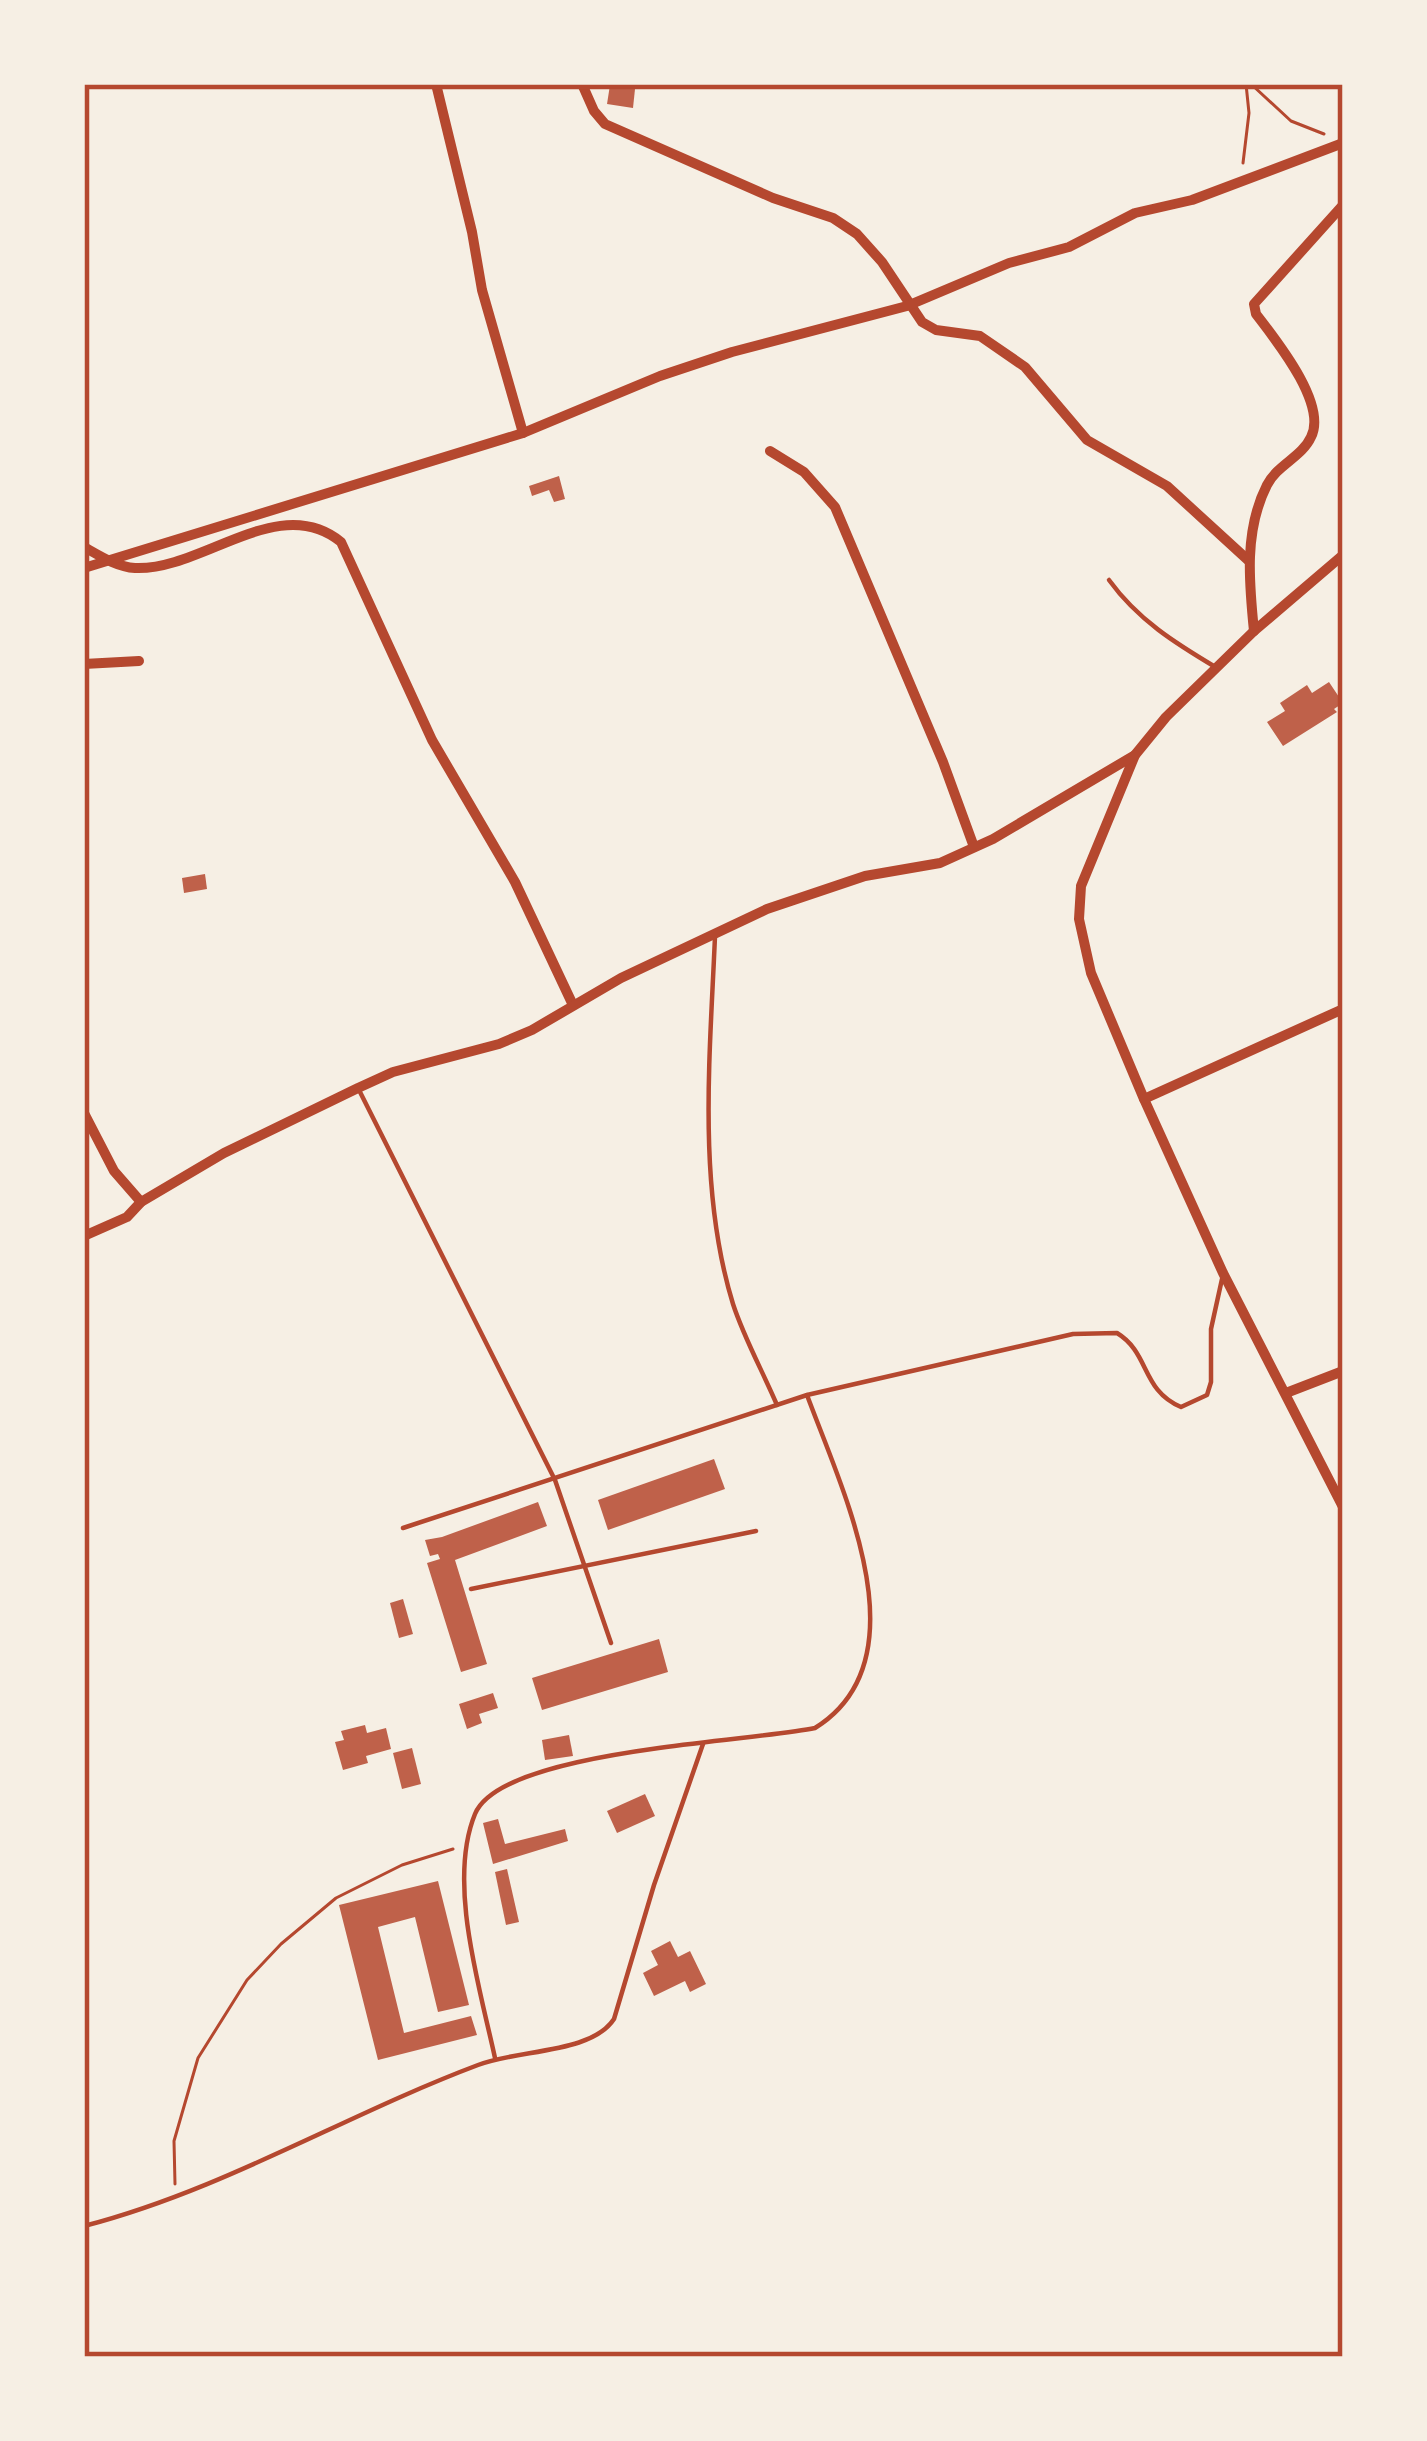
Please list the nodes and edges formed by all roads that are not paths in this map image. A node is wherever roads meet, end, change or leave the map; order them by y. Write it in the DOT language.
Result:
graph roads {
  1 [pos="436,84"];
  2 [pos="583,84"];
  3 [pos="1343,143"];
  4 [pos="1343,205"];
  5 [pos="908,306"];
  6 [pos="523,433"];
  7 [pos="770,451"];
  8 [pos="84,547"];
  9 [pos="1340,557"];
  10 [pos="105,560"];
  11 [pos="1249,561"];
  12 [pos="84,568"];
  13 [pos="1343,574"];
  14 [pos="1109,580"];
  15 [pos="1254,632"];
  16 [pos="139,661"];
  17 [pos="84,664"];
  18 [pos="1216,668"];
  19 [pos="1135,755"];
  20 [pos="974,847"];
  21 [pos="715,933"];
  22 [pos="572,1003"];
  23 [pos="1343,1009"];
  24 [pos="358,1088"];
  25 [pos="1144,1100"];
  26 [pos="84,1113"];
  27 [pos="141,1202"];
  28 [pos="84,1236"];
  29 [pos="1223,1273"];
  30 [pos="1343,1371"];
  31 [pos="1286,1393"];
  32 [pos="807,1395"];
  33 [pos="777,1405"];
  34 [pos="555,1480"];
  35 [pos="1343,1508"];
  36 [pos="403,1528"];
  37 [pos="756,1531"];
  38 [pos="588,1568"];
  39 [pos="471,1589"];
  40 [pos="611,1643"];
  41 [pos="703,1744"];
  42 [pos="495,2058"];
  43 [pos="84,2226"];
  1 -- 6 [label="street"];
  2 -- 5 [label="street"];
  3 -- 5 [label="street"];
  4 -- 11 [label="street"];
  5 -- 6 [label="street"];
  5 -- 11 [label="street"];
  6 -- 10 [label="street"];
  7 -- 20 [label="street"];
  8 -- 10 [label="street"];
  9 -- 13 [label="street"];
  9 -- 15 [label="street"];
  10 -- 12 [label="street"];
  10 -- 22 [label="street"];
  11 -- 15 [label="street"];
  14 -- 18 [label="lane"];
  15 -- 18 [label="street"];
  16 -- 17 [label="street"];
  18 -- 19 [label="street"];
  19 -- 20 [label="street"];
  19 -- 25 [label="street"];
  20 -- 21 [label="street"];
  21 -- 22 [label="street"];
  21 -- 33 [label="lane"];
  22 -- 24 [label="street"];
  23 -- 25 [label="street"];
  24 -- 27 [label="street"];
  24 -- 34 [label="lane"];
  25 -- 29 [label="street"];
  26 -- 27 [label="street"];
  27 -- 28 [label="street"];
  29 -- 31 [label="street"];
  29 -- 32 [label="lane"];
  30 -- 31 [label="street"];
  31 -- 35 [label="street"];
  32 -- 33 [label="lane"];
  32 -- 41 [label="lane"];
  33 -- 34 [label="lane"];
  34 -- 36 [label="lane"];
  34 -- 38 [label="lane"];
  37 -- 38 [label="lane"];
  38 -- 39 [label="lane"];
  38 -- 40 [label="lane"];
  41 -- 42 [label="lane"];
  41 -- 42 [label="lane"];
  42 -- 43 [label="lane"];
}
